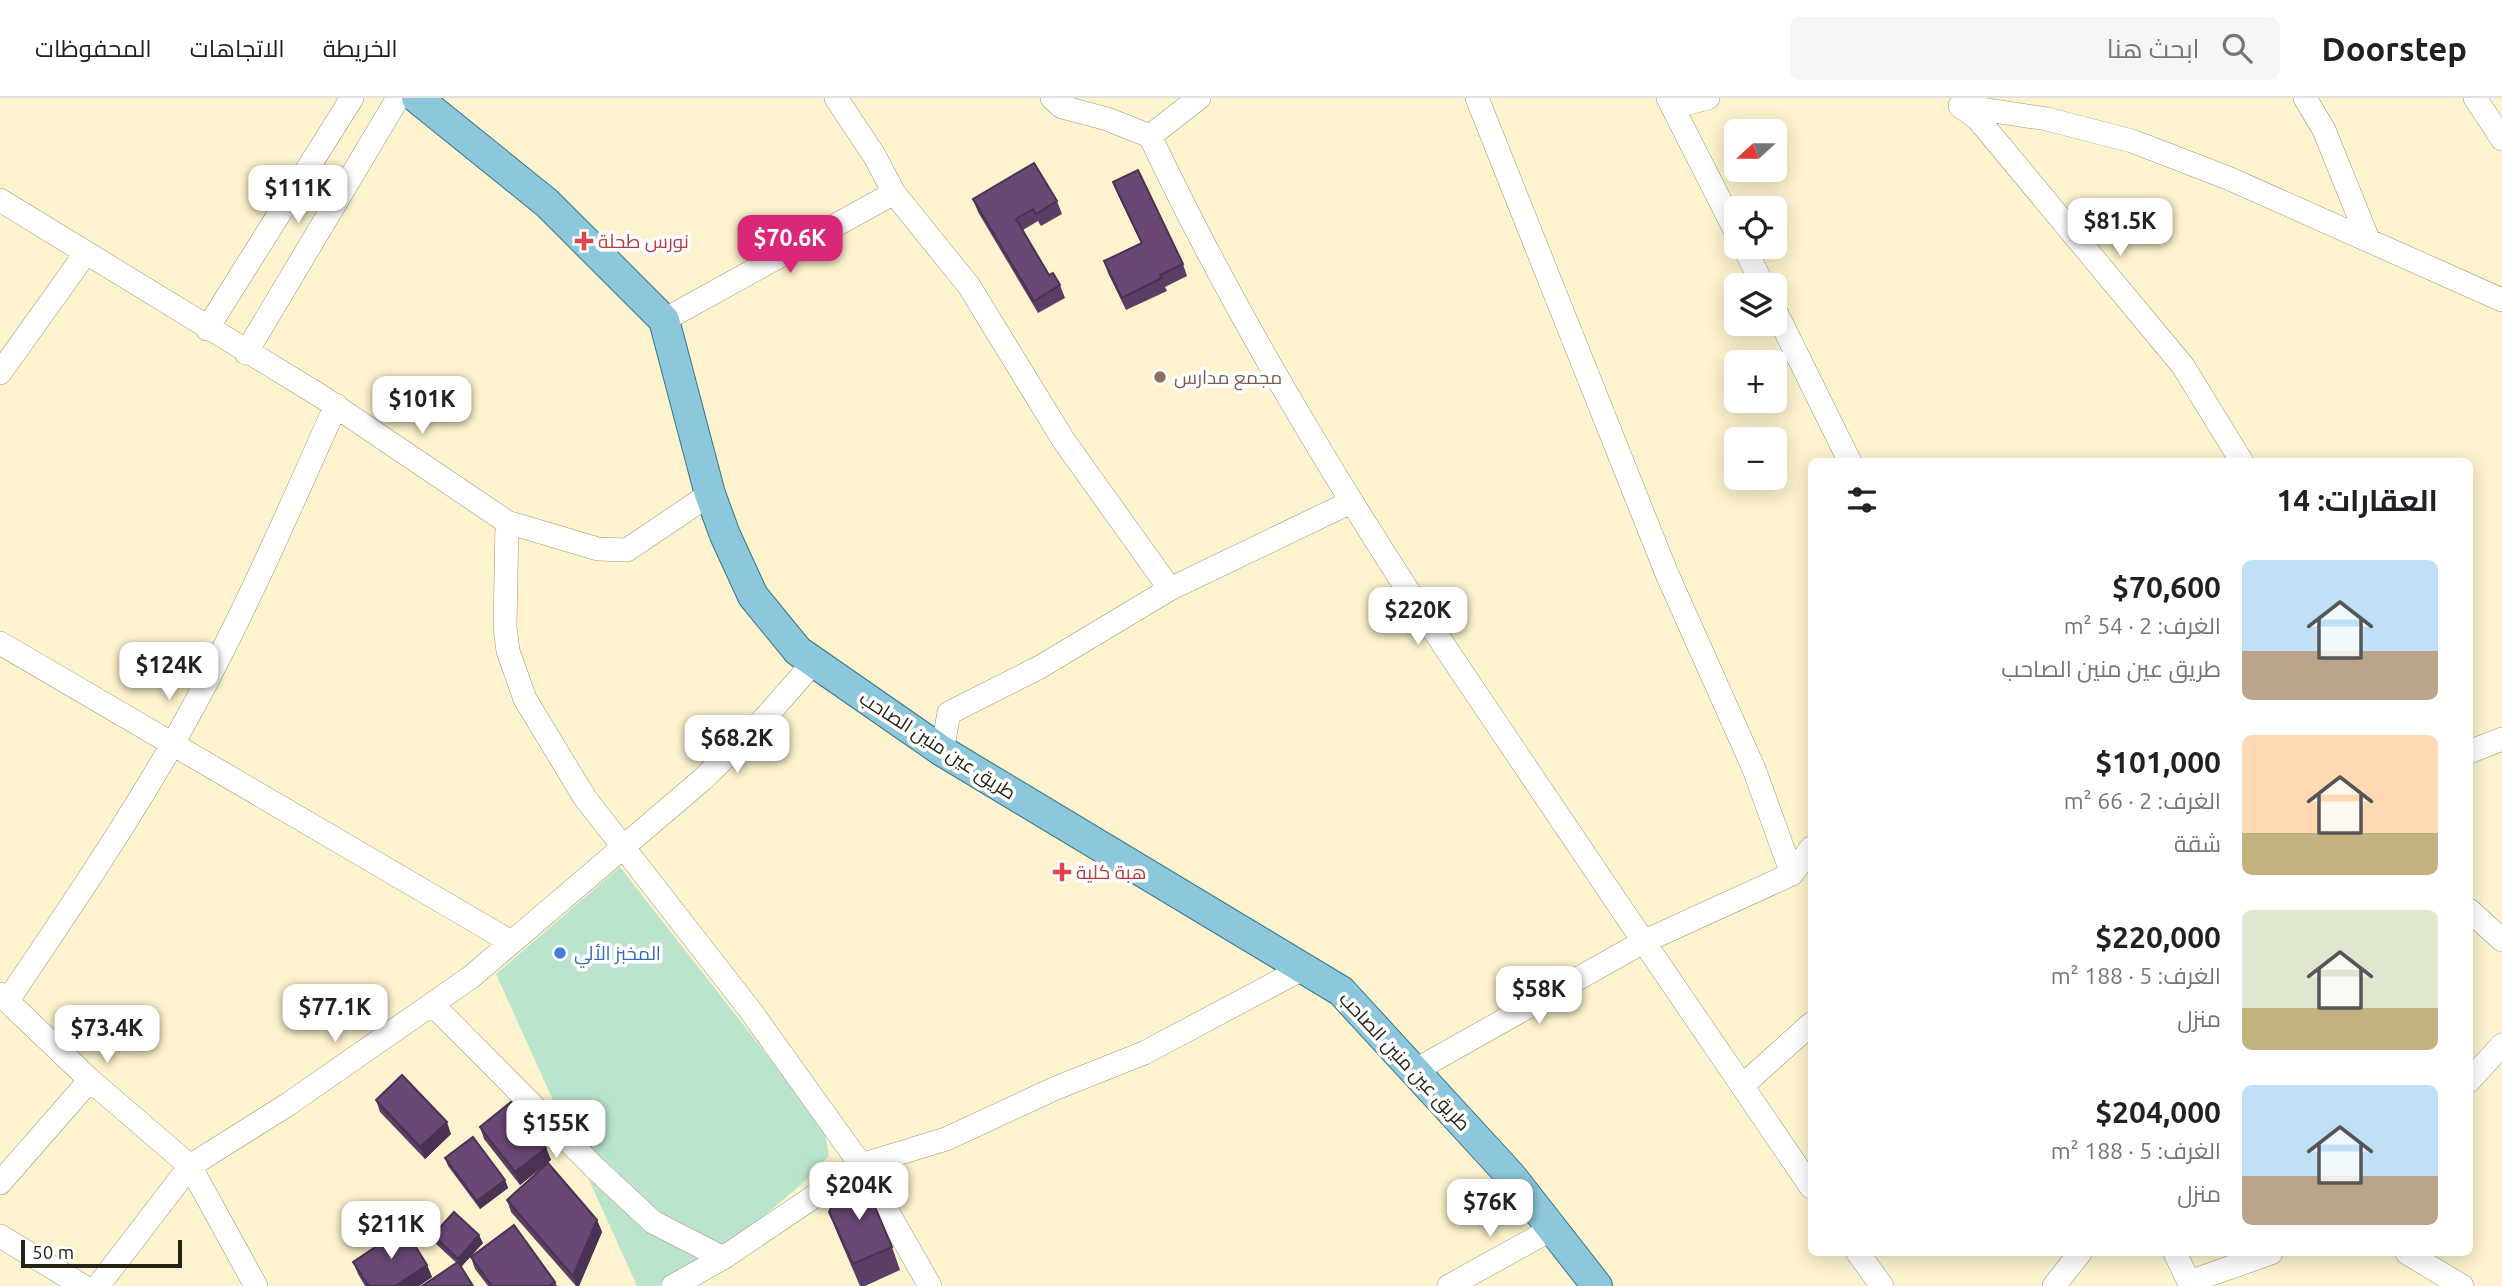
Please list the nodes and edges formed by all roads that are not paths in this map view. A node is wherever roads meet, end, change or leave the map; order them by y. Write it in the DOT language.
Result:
graph roads {
  1 [pos="352,98"];
  2 [pos="836,98"];
  3 [pos="1052,98"];
  4 [pos="1199,98"];
  5 [pos="1477,98"];
  6 [pos="1707,98"];
  7 [pos="2305,98"];
  8 [pos="2475,98"];
  9 [pos="416,99"];
  10 [pos="1955,102"];
  11 [pos="1670,103"];
  12 [pos="1150,136"];
  13 [pos="2502,139"];
  14 [pos="894,193"];
  15 [pos="0,200"];
  16 [pos="1724,209"];
  17 [pos="2368,239"];
  18 [pos="85,254"];
  19 [pos="2502,300"];
  20 [pos="664,320"];
  21 [pos="206,329"];
  22 [pos="1787,334"];
  23 [pos="246,353"];
  24 [pos="0,373"];
  25 [pos="336,405"];
  26 [pos="1848,458"];
  27 [pos="2240,458"];
  28 [pos="710,495"];
  29 [pos="1351,502"];
  30 [pos="507,522"];
  31 [pos="1170,589"];
  32 [pos="0,643"];
  33 [pos="814,662"];
  34 [pos="2502,739"];
  35 [pos="172,744"];
  36 [pos="2473,750"];
  37 [pos="942,751"];
  38 [pos="621,847"];
  39 [pos="1808,852"];
  40 [pos="1792,874"];
  41 [pos="2473,914"];
  42 [pos="2502,940"];
  43 [pos="512,942"];
  44 [pos="1643,942"];
  45 [pos="1304,968"];
  46 [pos="4,997"];
  47 [pos="432,1004"];
  48 [pos="1808,1027"];
  49 [pos="2502,1045"];
  50 [pos="1414,1071"];
  51 [pos="2473,1077"];
  52 [pos="90,1080"];
  53 [pos="1742,1086"];
  54 [pos="861,1165"];
  55 [pos="190,1166"];
  56 [pos="1808,1183"];
  57 [pos="0,1184"];
  58 [pos="1552,1229"];
  59 [pos="0,1236"];
  60 [pos="1860,1256"];
  61 [pos="2078,1256"];
  62 [pos="2176,1256"];
  63 [pos="2263,1256"];
  64 [pos="2412,1256"];
  65 [pos="723,1258"];
  66 [pos="2190,1284"];
  67 [pos="83,1286"];
  68 [pos="98,1286"];
  69 [pos="256,1286"];
  70 [pos="673,1286"];
  71 [pos="930,1286"];
  72 [pos="1448,1286"];
  73 [pos="1597,1286"];
  74 [pos="1882,1286"];
  75 [pos="2054,1286"];
  76 [pos="2462,1286"];
  1 -- 21 [label="street"];
  2 -- 14 [label="street"];
  3 -- 12 [label="street"];
  4 -- 12 [label="street"];
  5 -- 40 [label="street"];
  6 -- 11 [label="street"];
  7 -- 17 [label="street"];
  8 -- 13 [label="street"];
  9 -- 20 [label="main road"];
  9 -- 23 [label="street"];
  10 -- 17 [label="street"];
  10 -- 27 [label="street"];
  11 -- 16 [label="street"];
  12 -- 29 [label="street"];
  14 -- 20 [label="street"];
  14 -- 31 [label="street"];
  15 -- 18 [label="street"];
  17 -- 19 [label="street"];
  18 -- 21 [label="street"];
  18 -- 24 [label="street"];
  20 -- 28 [label="main road, طريق عين منين الصاحب"];
  21 -- 23 [label="street"];
  22 -- 26 [label="street"];
  23 -- 25 [label="street"];
  25 -- 30 [label="street"];
  25 -- 35 [label="street"];
  28 -- 30 [label="street"];
  28 -- 33 [label="main road, طريق عين منين الصاحب"];
  29 -- 31 [label="street"];
  29 -- 44 [label="street"];
  30 -- 38 [label="street"];
  31 -- 37 [label="street"];
  32 -- 35 [label="street"];
  33 -- 37 [label="main road, طريق عين منين الصاحب"];
  33 -- 38 [label="street"];
  34 -- 36 [label="street"];
  35 -- 43 [label="street"];
  35 -- 46 [label="street"];
  37 -- 45 [label="main road, طريق عين منين الصاحب"];
  38 -- 43 [label="street"];
  38 -- 54 [label="street"];
  39 -- 40 [label="street"];
  40 -- 44 [label="street"];
  41 -- 42 [label="street"];
  43 -- 47 [label="street"];
  44 -- 50 [label="street"];
  44 -- 53 [label="street"];
  45 -- 50 [label="main road, طريق عين منين الصاحب"];
  45 -- 54 [label="street"];
  46 -- 52 [label="street"];
  47 -- 55 [label="street"];
  47 -- 65 [label="street"];
  48 -- 53 [label="street"];
  49 -- 51 [label="street"];
  50 -- 58 [label="main road, طريق عين منين الصاحب"];
  52 -- 55 [label="street"];
  52 -- 57 [label="street"];
  53 -- 56 [label="street"];
  54 -- 65 [label="street"];
  54 -- 71 [label="street"];
  55 -- 68 [label="street"];
  55 -- 69 [label="street"];
  58 -- 72 [label="street"];
  58 -- 73 [label="main road, طريق عين منين الصاحب"];
  59 -- 67 [label="street"];
  60 -- 74 [label="street"];
  61 -- 75 [label="street"];
  62 -- 66 [label="street"];
  63 -- 66 [label="street"];
  64 -- 76 [label="street"];
  65 -- 70 [label="street"];
}
